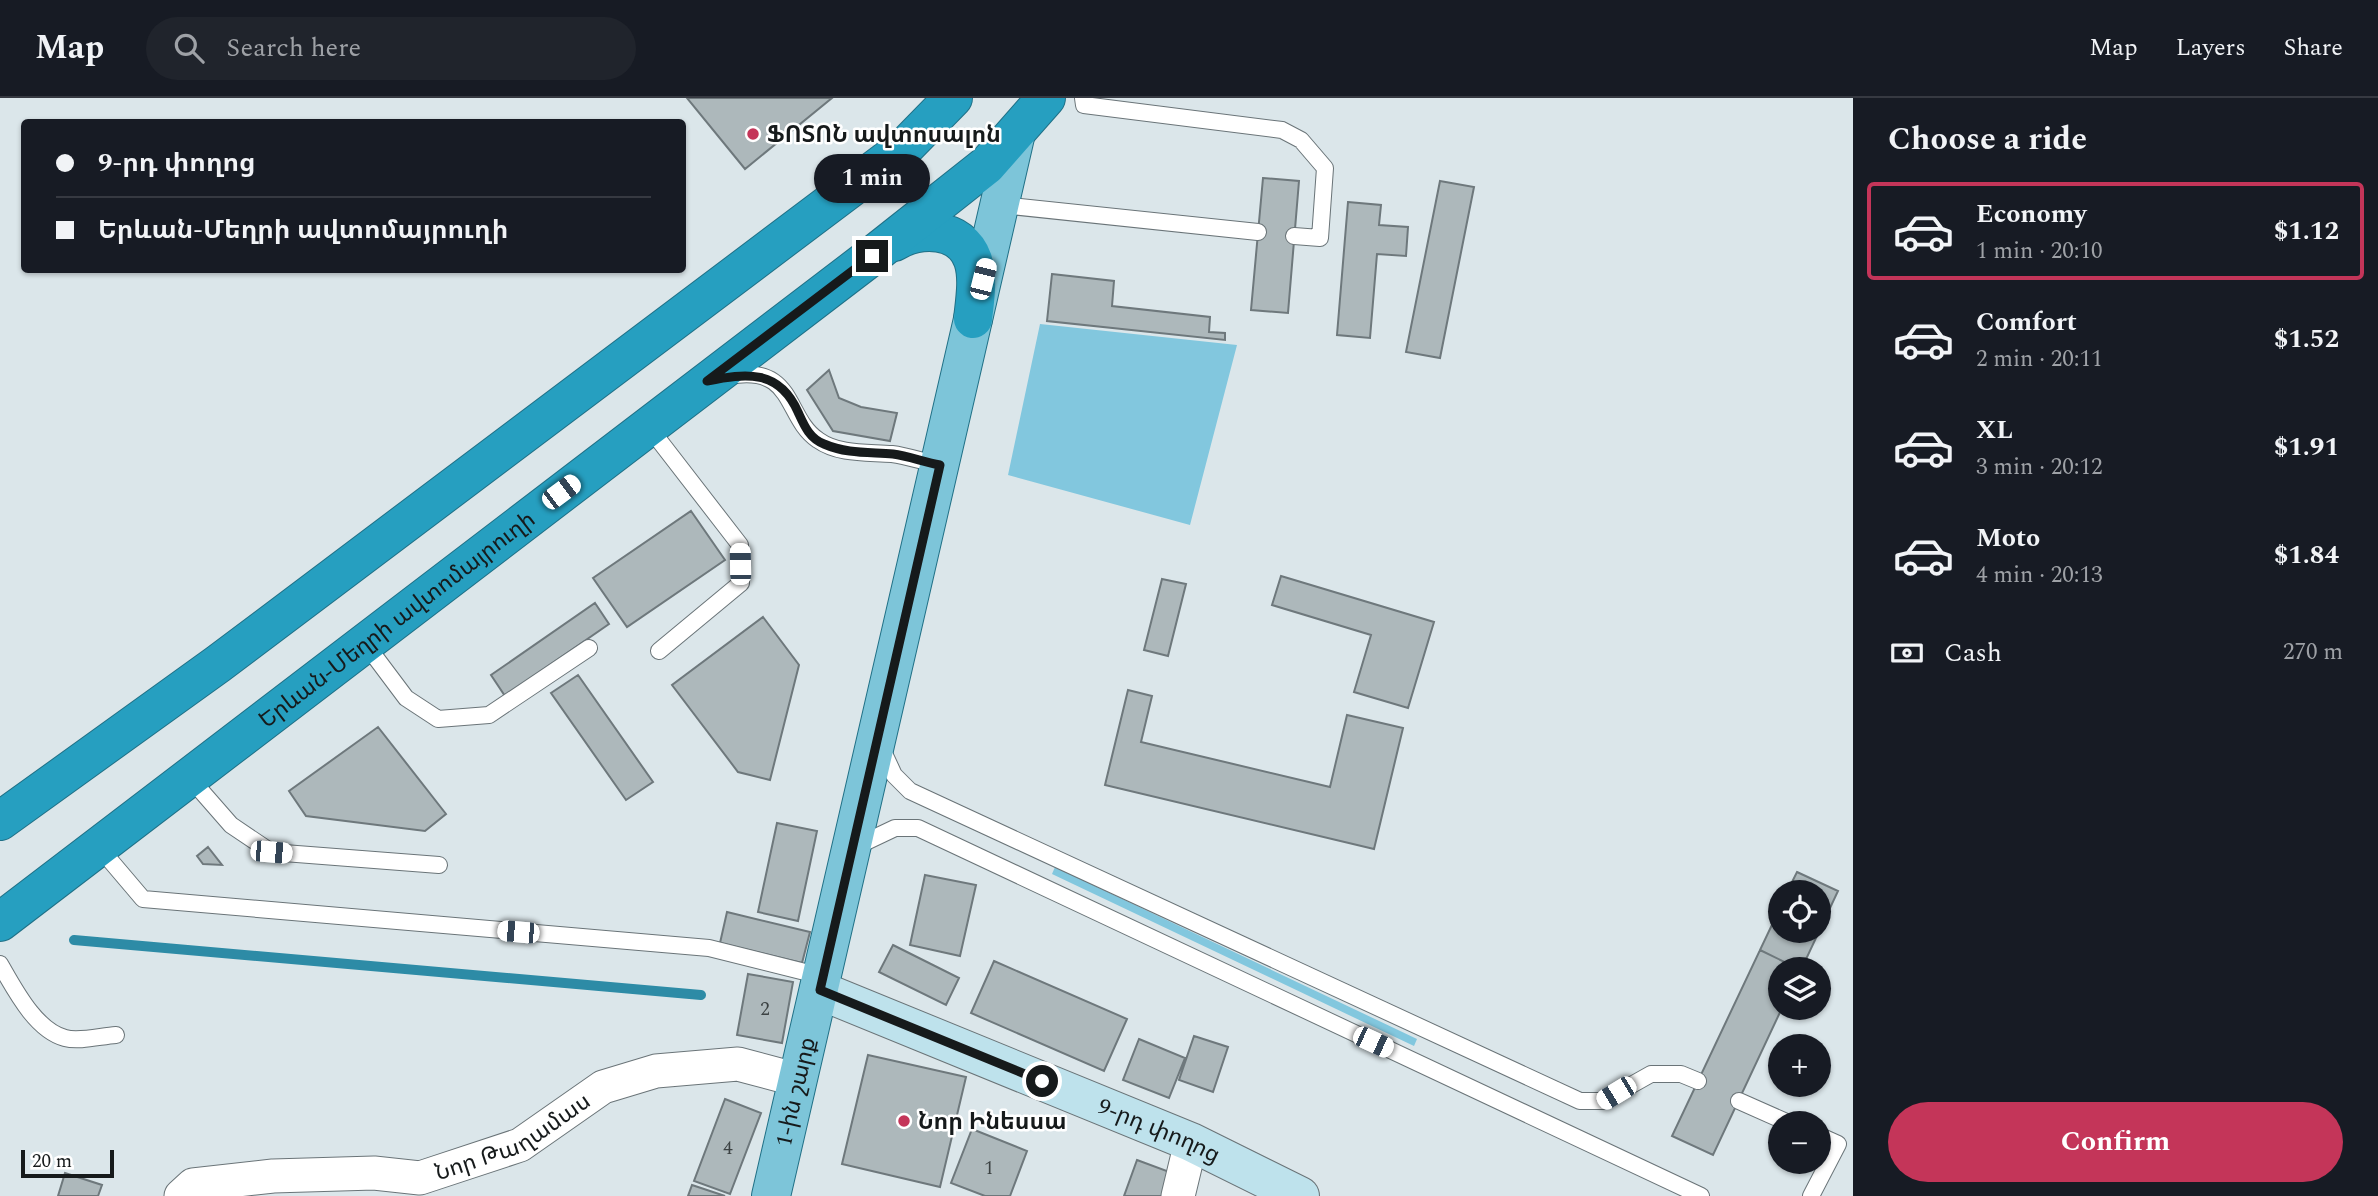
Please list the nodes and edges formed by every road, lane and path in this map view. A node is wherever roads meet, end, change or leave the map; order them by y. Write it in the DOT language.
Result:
graph roads {
  1 [pos="953,98"];
  2 [pos="1023,98"];
  3 [pos="1046,98"];
  4 [pos="1083,98"];
  5 [pos="1015,137"];
  6 [pos="1001,205"];
  7 [pos="1258,232"];
  8 [pos="1294,236"];
  9 [pos="872,256"];
  10 [pos="973,319"];
  11 [pos="707,381"];
  12 [pos="648,426"];
  13 [pos="940,465"];
  14 [pos="365,642"];
  15 [pos="589,648"];
  16 [pos="659,651"];
  17 [pos="877,741"];
  18 [pos="189,777"];
  19 [pos="0,821"];
  20 [pos="97,846"];
  21 [pos="853,848"];
  22 [pos="439,865"];
  23 [pos="0,922"];
  24 [pos="0,964"];
  25 [pos="821,983"];
  26 [pos="116,1035"];
  27 [pos="799,1080"];
  28 [pos="1698,1081"];
  29 [pos="1739,1101"];
  30 [pos="1768,1114"];
  31 [pos="1831,1141"];
  32 [pos="1191,1142"];
  33 [pos="1831,1157"];
  34 [pos="1822,1174"];
  35 [pos="418,1187"];
  36 [pos="181,1196"];
  37 [pos="771,1196"];
  38 [pos="1178,1196"];
  39 [pos="1300,1196"];
  40 [pos="1701,1196"];
  41 [pos="1811,1196"];
  1 -- 19 [label="highway"];
  2 -- 5 [label="highway"];
  3 -- 5 [label="highway, Երևան-Մեղրի ավտոմայրուղի"];
  4 -- 8 [label="lane"];
  5 -- 6 [label="main road, 1-ին շարք"];
  5 -- 9 [label="highway, Երևան-Մեղրի ավտոմայրուղի"];
  6 -- 7 [label="lane"];
  6 -- 10 [label="main road, 1-ին շարք"];
  9 -- 10 [label="highway"];
  9 -- 11 [label="highway, Երևան-Մեղրի ավտոմայրուղի"];
  10 -- 13 [label="main road, 1-ին շարք"];
  11 -- 12 [label="highway, Երևան-Մեղրի ավտոմայրուղի"];
  11 -- 13 [label="lane"];
  12 -- 14 [label="highway, Երևան-Մեղրի ավտոմայրուղի"];
  12 -- 16 [label="lane"];
  13 -- 17 [label="main road, 1-ին շարք"];
  14 -- 15 [label="lane"];
  14 -- 18 [label="highway, Երևան-Մեղրի ավտոմայրուղի"];
  17 -- 21 [label="main road, 1-ին շարք"];
  17 -- 28 [label="lane"];
  18 -- 20 [label="highway, Երևան-Մեղրի ավտոմայրուղի"];
  18 -- 22 [label="lane"];
  20 -- 23 [label="highway, Երևան-Մեղրի ավտոմայրուղի"];
  20 -- 25 [label="lane"];
  21 -- 25 [label="main road, 1-ին շարք"];
  21 -- 40 [label="lane"];
  24 -- 26 [label="lane"];
  25 -- 27 [label="main road, 1-ին շարք"];
  25 -- 32 [label="street, 9-րդ փողոց"];
  27 -- 35 [label="street, Նոր Թաղամաս"];
  27 -- 37 [label="main road, 1-ին շարք"];
  29 -- 30 [label="lane"];
  31 -- 33 [label="lane"];
  32 -- 38 [label="street"];
  32 -- 39 [label="street, 9-րդ փողոց"];
  34 -- 41 [label="lane"];
  35 -- 36 [label="street, Նոր Թաղամաս"];
}
